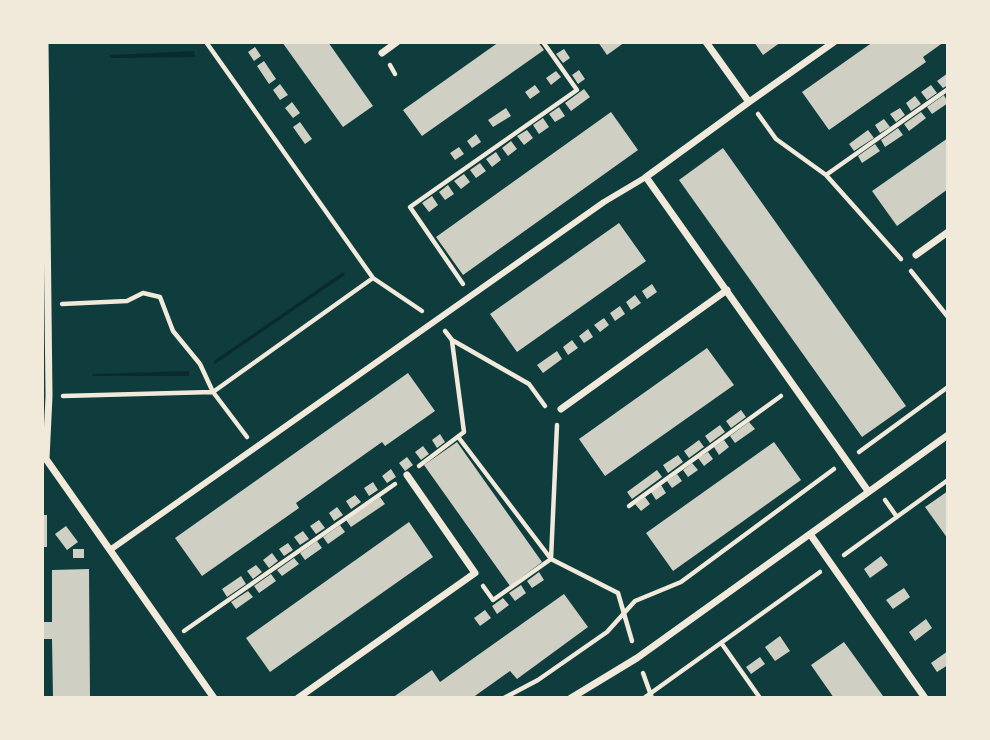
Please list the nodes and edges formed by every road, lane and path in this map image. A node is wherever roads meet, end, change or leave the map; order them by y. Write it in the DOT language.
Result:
graph roads {
  1 [pos="45,42"];
  2 [pos="206,42"];
  3 [pos="397,42"];
  4 [pos="543,42"];
  5 [pos="706,42"];
  6 [pos="834,42"];
  7 [pos="382,53"];
  8 [pos="948,89"];
  9 [pos="749,102"];
  10 [pos="44,164"];
  11 [pos="827,175"];
  12 [pos="646,177"];
  13 [pos="948,232"];
  14 [pos="916,255"];
  15 [pos="373,278"];
  16 [pos="727,290"];
  17 [pos="472,296"];
  18 [pos="88,303"];
  19 [pos="948,317"];
  20 [pos="438,321"];
  21 [pos="452,340"];
  22 [pos="794,386"];
  23 [pos="948,387"];
  24 [pos="213,392"];
  25 [pos="48,396"];
  26 [pos="561,409"];
  27 [pos="948,435"];
  28 [pos="459,438"];
  29 [pos="256,449"];
  30 [pos="44,459"];
  31 [pos="846,460"];
  32 [pos="407,475"];
  33 [pos="948,480"];
  34 [pos="868,491"];
  35 [pos="629,506"];
  36 [pos="810,534"];
  37 [pos="110,550"];
  38 [pos="551,559"];
  39 [pos="831,564"];
  40 [pos="475,573"];
  41 [pos="624,612"];
  42 [pos="173,639"];
  43 [pos="722,644"];
  44 [pos="637,657"];
  45 [pos="651,696"];
  46 [pos="214,698"];
  47 [pos="298,698"];
  48 [pos="504,698"];
  49 [pos="571,698"];
  50 [pos="644,698"];
  51 [pos="760,698"];
  52 [pos="925,698"];
  1 -- 10 [label="street"];
  2 -- 15 [label="path"];
  3 -- 7 [label="street"];
  4 -- 17 [label="path"];
  5 -- 9 [label="street"];
  6 -- 9 [label="street"];
  8 -- 11 [label="path"];
  9 -- 11 [label="path"];
  9 -- 12 [label="street"];
  10 -- 25 [label="street"];
  11 -- 19 [label="path"];
  12 -- 16 [label="street"];
  12 -- 17 [label="street"];
  13 -- 14 [label="street"];
  15 -- 20 [label="path"];
  15 -- 24 [label="path"];
  16 -- 22 [label="street"];
  16 -- 26 [label="street"];
  17 -- 20 [label="street"];
  18 -- 24 [label="path"];
  20 -- 21 [label="path"];
  20 -- 29 [label="street"];
  21 -- 28 [label="path"];
  21 -- 38 [label="path"];
  22 -- 31 [label="street"];
  22 -- 35 [label="path"];
  23 -- 31 [label="path"];
  24 -- 25 [label="path"];
  24 -- 29 [label="path"];
  25 -- 30 [label="street"];
  27 -- 34 [label="street"];
  28 -- 32 [label="path"];
  28 -- 38 [label="path"];
  29 -- 37 [label="street"];
  30 -- 37 [label="street"];
  31 -- 34 [label="street"];
  31 -- 41 [label="path"];
  32 -- 40 [label="street"];
  32 -- 42 [label="path"];
  33 -- 39 [label="path"];
  34 -- 36 [label="street"];
  36 -- 39 [label="street"];
  36 -- 44 [label="street"];
  37 -- 42 [label="street"];
  38 -- 40 [label="path"];
  38 -- 41 [label="path"];
  39 -- 43 [label="path"];
  39 -- 52 [label="street"];
  40 -- 47 [label="street"];
  41 -- 44 [label="path"];
  41 -- 48 [label="path"];
  42 -- 46 [label="street"];
  43 -- 45 [label="path"];
  43 -- 51 [label="path"];
  44 -- 45 [label="path"];
  44 -- 49 [label="street"];
  45 -- 50 [label="path"];
}
